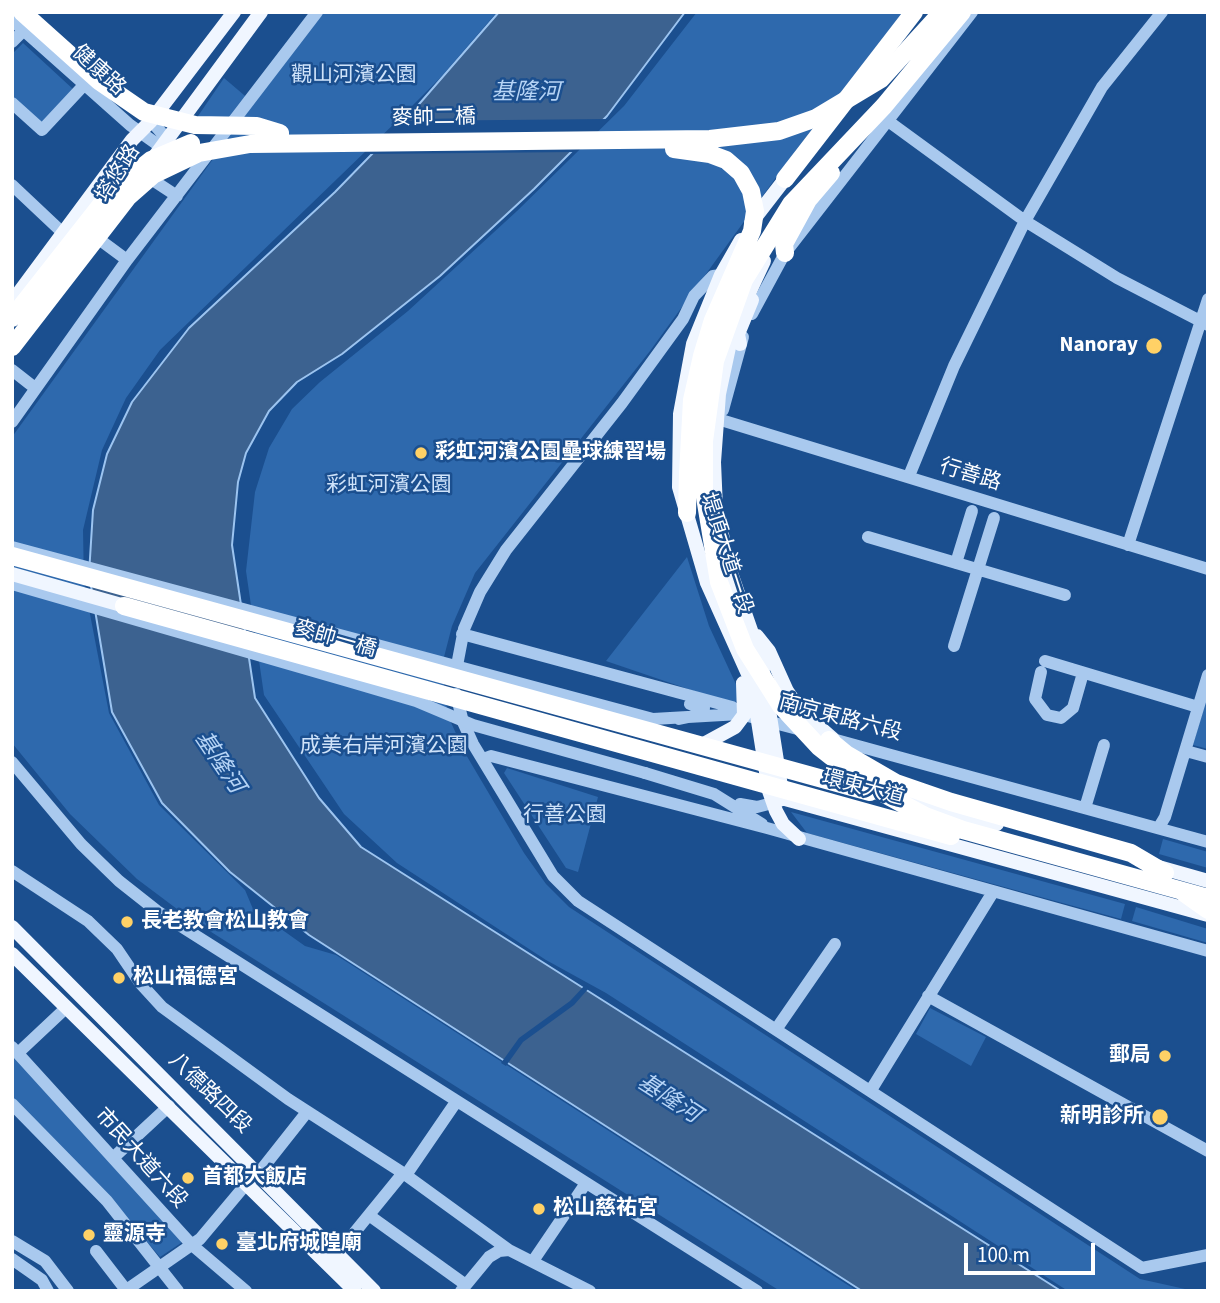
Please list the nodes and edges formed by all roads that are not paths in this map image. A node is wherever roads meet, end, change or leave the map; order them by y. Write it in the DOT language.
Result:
graph roads {
  1 [pos="31,12"];
  2 [pos="234,12"];
  3 [pos="261,12"];
  4 [pos="317,12"];
  5 [pos="914,12"];
  6 [pos="928,12"];
  7 [pos="942,12"];
  8 [pos="956,12"];
  9 [pos="962,12"];
  10 [pos="972,12"];
  11 [pos="1161,12"];
  12 [pos="12,20"];
  13 [pos="23,21"];
  14 [pos="12,43"];
  15 [pos="84,85"];
  16 [pos="115,85"];
  17 [pos="102,101"];
  18 [pos="12,103"];
  19 [pos="151,121"];
  20 [pos="888,121"];
  21 [pos="140,132"];
  22 [pos="280,133"];
  23 [pos="633,140"];
  24 [pos="163,143"];
  25 [pos="148,174"];
  26 [pos="785,179"];
  27 [pos="12,185"];
  28 [pos="177,196"];
  29 [pos="808,200"];
  30 [pos="1025,221"];
  31 [pos="64,234"];
  32 [pos="100,240"];
  33 [pos="785,253"];
  34 [pos="127,260"];
  35 [pos="721,275"];
  36 [pos="755,278"];
  37 [pos="1208,299"];
  38 [pos="12,302"];
  39 [pos="12,318"];
  40 [pos="1204,324"];
  41 [pos="12,333"];
  42 [pos="740,344"];
  43 [pos="12,347"];
  44 [pos="12,358"];
  45 [pos="12,370"];
  46 [pos="35,388"];
  47 [pos="721,420"];
  48 [pos="12,422"];
  49 [pos="909,477"];
  50 [pos="972,510"];
  51 [pos="687,513"];
  52 [pos="994,517"];
  53 [pos="721,529"];
  54 [pos="869,537"];
  55 [pos="1128,545"];
  56 [pos="12,547"];
  57 [pos="12,556"];
  58 [pos="956,563"];
  59 [pos="1208,569"];
  60 [pos="979,570"];
  61 [pos="12,574"];
  62 [pos="12,584"];
  63 [pos="1065,595"];
  64 [pos="750,627"];
  65 [pos="461,636"];
  66 [pos="954,646"];
  67 [pos="738,658"];
  68 [pos="1083,673"];
  69 [pos="1208,675"];
  70 [pos="517,694"];
  71 [pos="1198,707"];
  72 [pos="507,713"];
  73 [pos="744,715"];
  74 [pos="566,719"];
  75 [pos="679,719"];
  76 [pos="766,721"];
  77 [pos="651,725"];
  78 [pos="833,739"];
  79 [pos="1104,745"];
  80 [pos="702,746"];
  81 [pos="1186,751"];
  82 [pos="1208,757"];
  83 [pos="482,759"];
  84 [pos="12,762"];
  85 [pos="773,765"];
  86 [pos="776,800"];
  87 [pos="733,803"];
  88 [pos="1085,808"];
  89 [pos="1158,827"];
  90 [pos="767,828"];
  91 [pos="799,839"];
  92 [pos="1208,842"];
  93 [pos="1107,853"];
  94 [pos="1080,862"];
  95 [pos="12,871"];
  96 [pos="1165,873"];
  97 [pos="1208,883"];
  98 [pos="1179,889"];
  99 [pos="993,892"];
  100 [pos="1208,898"];
  101 [pos="1208,908"];
  102 [pos="1208,915"];
  103 [pos="12,928"];
  104 [pos="835,944"];
  105 [pos="1208,951"];
  106 [pos="12,954"];
  107 [pos="928,996"];
  108 [pos="67,1007"];
  109 [pos="777,1028"];
  110 [pos="15,1050"];
  111 [pos="871,1090"];
  112 [pos="456,1102"];
  113 [pos="12,1104"];
  114 [pos="169,1106"];
  115 [pos="307,1112"];
  116 [pos="1208,1151"];
  117 [pos="113,1158"];
  118 [pos="404,1174"];
  119 [pos="253,1179"];
  120 [pos="586,1183"];
  121 [pos="370,1216"];
  122 [pos="12,1241"];
  123 [pos="192,1245"];
  124 [pos="509,1250"];
  125 [pos="96,1251"];
  126 [pos="337,1254"];
  127 [pos="1208,1255"];
  128 [pos="12,1259"];
  129 [pos="533,1261"];
  130 [pos="159,1267"];
  131 [pos="464,1288"];
  132 [pos="125,1290"];
  133 [pos="48,1291"];
  134 [pos="68,1291"];
  135 [pos="178,1291"];
  136 [pos="246,1291"];
  137 [pos="355,1291"];
  138 [pos="374,1291"];
  139 [pos="590,1291"];
  140 [pos="757,1291"];
  1 -- 16 [label="street, 健康路"];
  2 -- 19 [label="main road, 塔悠路"];
  3 -- 24 [label="main road, 塔悠路"];
  4 -- 28 [label="street"];
  5 -- 26 [label="highway, 堤頂大道一段"];
  6 -- 22 [label="highway, 麥帥二橋"];
  7 -- 23 [label="highway, 麥帥二橋, bridge"];
  8 -- 29 [label="highway, 堤頂大道一段"];
  9 -- 100 [label="highway, bridge"];
  10 -- 20 [label="street, 堤頂大道一段"];
  10 -- 96 [label="highway, bridge"];
  11 -- 30 [label="street"];
  12 -- 13 [label="street, 健康路"];
  13 -- 14 [label="street"];
  13 -- 15 [label="street, 健康路"];
  13 -- 22 [label="highway, bridge"];
  15 -- 17 [label="street, 健康路"];
  15 -- 18 [label="street"];
  16 -- 17 [label="street"];
  16 -- 19 [label="street, 健康路"];
  17 -- 21 [label="street, 健康路"];
  19 -- 21 [label="main road, 塔悠路"];
  19 -- 24 [label="street, 健康路"];
  20 -- 30 [label="street"];
  20 -- 33 [label="street, 堤頂大道一段"];
  21 -- 24 [label="street, 健康路"];
  21 -- 31 [label="main road, 塔悠路"];
  22 -- 39 [label="highway, 麥帥二橋, bridge"];
  23 -- 25 [label="highway, 麥帥二橋, bridge"];
  23 -- 51 [label="highway, bridge"];
  24 -- 25 [label="main road, 塔悠路"];
  25 -- 28 [label="street"];
  25 -- 32 [label="main road, 塔悠路"];
  25 -- 41 [label="highway"];
  25 -- 43 [label="highway, 麥帥二橋, bridge"];
  26 -- 35 [label="main road, 堤頂大道一段"];
  27 -- 31 [label="street"];
  28 -- 34 [label="street"];
  29 -- 33 [label="highway"];
  29 -- 36 [label="main road, 堤頂大道一段"];
  30 -- 40 [label="street"];
  30 -- 49 [label="street"];
  31 -- 38 [label="main road, 塔悠路"];
  32 -- 34 [label="street"];
  32 -- 44 [label="main road, 塔悠路"];
  33 -- 42 [label="street, 堤頂大道一段"];
  34 -- 46 [label="street"];
  35 -- 36 [label="main road"];
  35 -- 51 [label="main road, 堤頂大道一段"];
  35 -- 65 [label="street"];
  36 -- 42 [label="main road"];
  36 -- 53 [label="main road, 堤頂大道一段"];
  37 -- 40 [label="street"];
  40 -- 55 [label="street"];
  42 -- 47 [label="street, 堤頂大道一段"];
  45 -- 46 [label="street"];
  46 -- 48 [label="street"];
  47 -- 49 [label="street, 行善路"];
  47 -- 53 [label="street, 堤頂大道一段"];
  49 -- 55 [label="street, 行善路"];
  50 -- 58 [label="street"];
  51 -- 67 [label="main road, 堤頂大道一段"];
  52 -- 60 [label="street"];
  53 -- 64 [label="main road, 堤頂大道一段"];
  54 -- 58 [label="street"];
  55 -- 59 [label="street, 行善路"];
  56 -- 77 [label="street, bridge"];
  57 -- 70 [label="highway, 麥帥一橋, bridge"];
  57 -- 77 [label="main road, 麥帥一橋, bridge"];
  58 -- 60 [label="street"];
  60 -- 63 [label="street"];
  60 -- 66 [label="street"];
  61 -- 72 [label="highway, 麥帥一橋, bridge"];
  61 -- 86 [label="main road, 麥帥一橋, bridge"];
  62 -- 87 [label="street, bridge"];
  64 -- 76 [label="main road, 堤頂大道一段"];
  64 -- 78 [label="main road"];
  65 -- 73 [label="street, 南京東路六段"];
  65 -- 75 [label="street"];
  65 -- 83 [label="street"];
  67 -- 73 [label="main road"];
  67 -- 76 [label="main road, 堤頂大道一段"];
  68 -- 68 [label="street"];
  68 -- 71 [label="street"];
  69 -- 71 [label="street"];
  70 -- 74 [label="highway, bridge"];
  70 -- 96 [label="highway, 環東大道, bridge"];
  71 -- 81 [label="street"];
  72 -- 74 [label="highway, bridge"];
  72 -- 101 [label="highway, 環東大道, bridge"];
  73 -- 75 [label="street"];
  73 -- 76 [label="street, 南京東路六段"];
  73 -- 80 [label="main road"];
  74 -- 94 [label="highway"];
  75 -- 77 [label="street"];
  76 -- 78 [label="street, 南京東路六段"];
  76 -- 85 [label="main road, 堤頂大道一段"];
  77 -- 80 [label="main road"];
  78 -- 88 [label="street, 南京東路六段"];
  79 -- 88 [label="street"];
  80 -- 85 [label="main road"];
  81 -- 82 [label="street"];
  81 -- 89 [label="street"];
  83 -- 90 [label="street"];
  83 -- 109 [label="street"];
  84 -- 112 [label="street"];
  85 -- 86 [label="main road, 堤頂大道一段"];
  85 -- 93 [label="main road"];
  86 -- 87 [label="street"];
  86 -- 91 [label="main road"];
  86 -- 102 [label="main road"];
  87 -- 90 [label="street"];
  88 -- 89 [label="street, 南京東路六段"];
  89 -- 92 [label="street, 南京東路六段"];
  90 -- 91 [label="street"];
  91 -- 99 [label="street"];
  93 -- 94 [label="highway"];
  93 -- 97 [label="main road"];
  94 -- 98 [label="highway"];
  95 -- 115 [label="street"];
  96 -- 97 [label="highway, 環東大道"];
  98 -- 100 [label="highway"];
  98 -- 101 [label="highway"];
  99 -- 105 [label="street"];
  99 -- 107 [label="street"];
  103 -- 119 [label="main road, 八德路四段"];
  104 -- 109 [label="street"];
  106 -- 108 [label="main road, 八德路四段"];
  107 -- 111 [label="street"];
  107 -- 116 [label="street"];
  108 -- 110 [label="street"];
  108 -- 114 [label="main road, 八德路四段"];
  109 -- 111 [label="street"];
  110 -- 117 [label="street, 市民大道六段"];
  111 -- 127 [label="street"];
  112 -- 118 [label="street"];
  112 -- 120 [label="street"];
  113 -- 130 [label="street"];
  114 -- 117 [label="street"];
  114 -- 119 [label="main road, 八德路四段"];
  115 -- 118 [label="street"];
  115 -- 119 [label="street"];
  117 -- 123 [label="street, 市民大道六段"];
  118 -- 121 [label="street"];
  118 -- 124 [label="street"];
  119 -- 123 [label="street"];
  119 -- 126 [label="main road, 八德路四段"];
  119 -- 137 [label="main road, 八德路四段"];
  120 -- 129 [label="street"];
  120 -- 140 [label="street"];
  121 -- 126 [label="street"];
  121 -- 131 [label="street"];
  122 -- 134 [label="street"];
  123 -- 130 [label="street"];
  123 -- 136 [label="street, 市民大道六段"];
  124 -- 129 [label="street"];
  124 -- 131 [label="street"];
  125 -- 132 [label="street"];
  126 -- 138 [label="main road, 八德路四段"];
  128 -- 133 [label="street"];
  129 -- 139 [label="street"];
  130 -- 132 [label="street"];
  130 -- 135 [label="street"];
}
